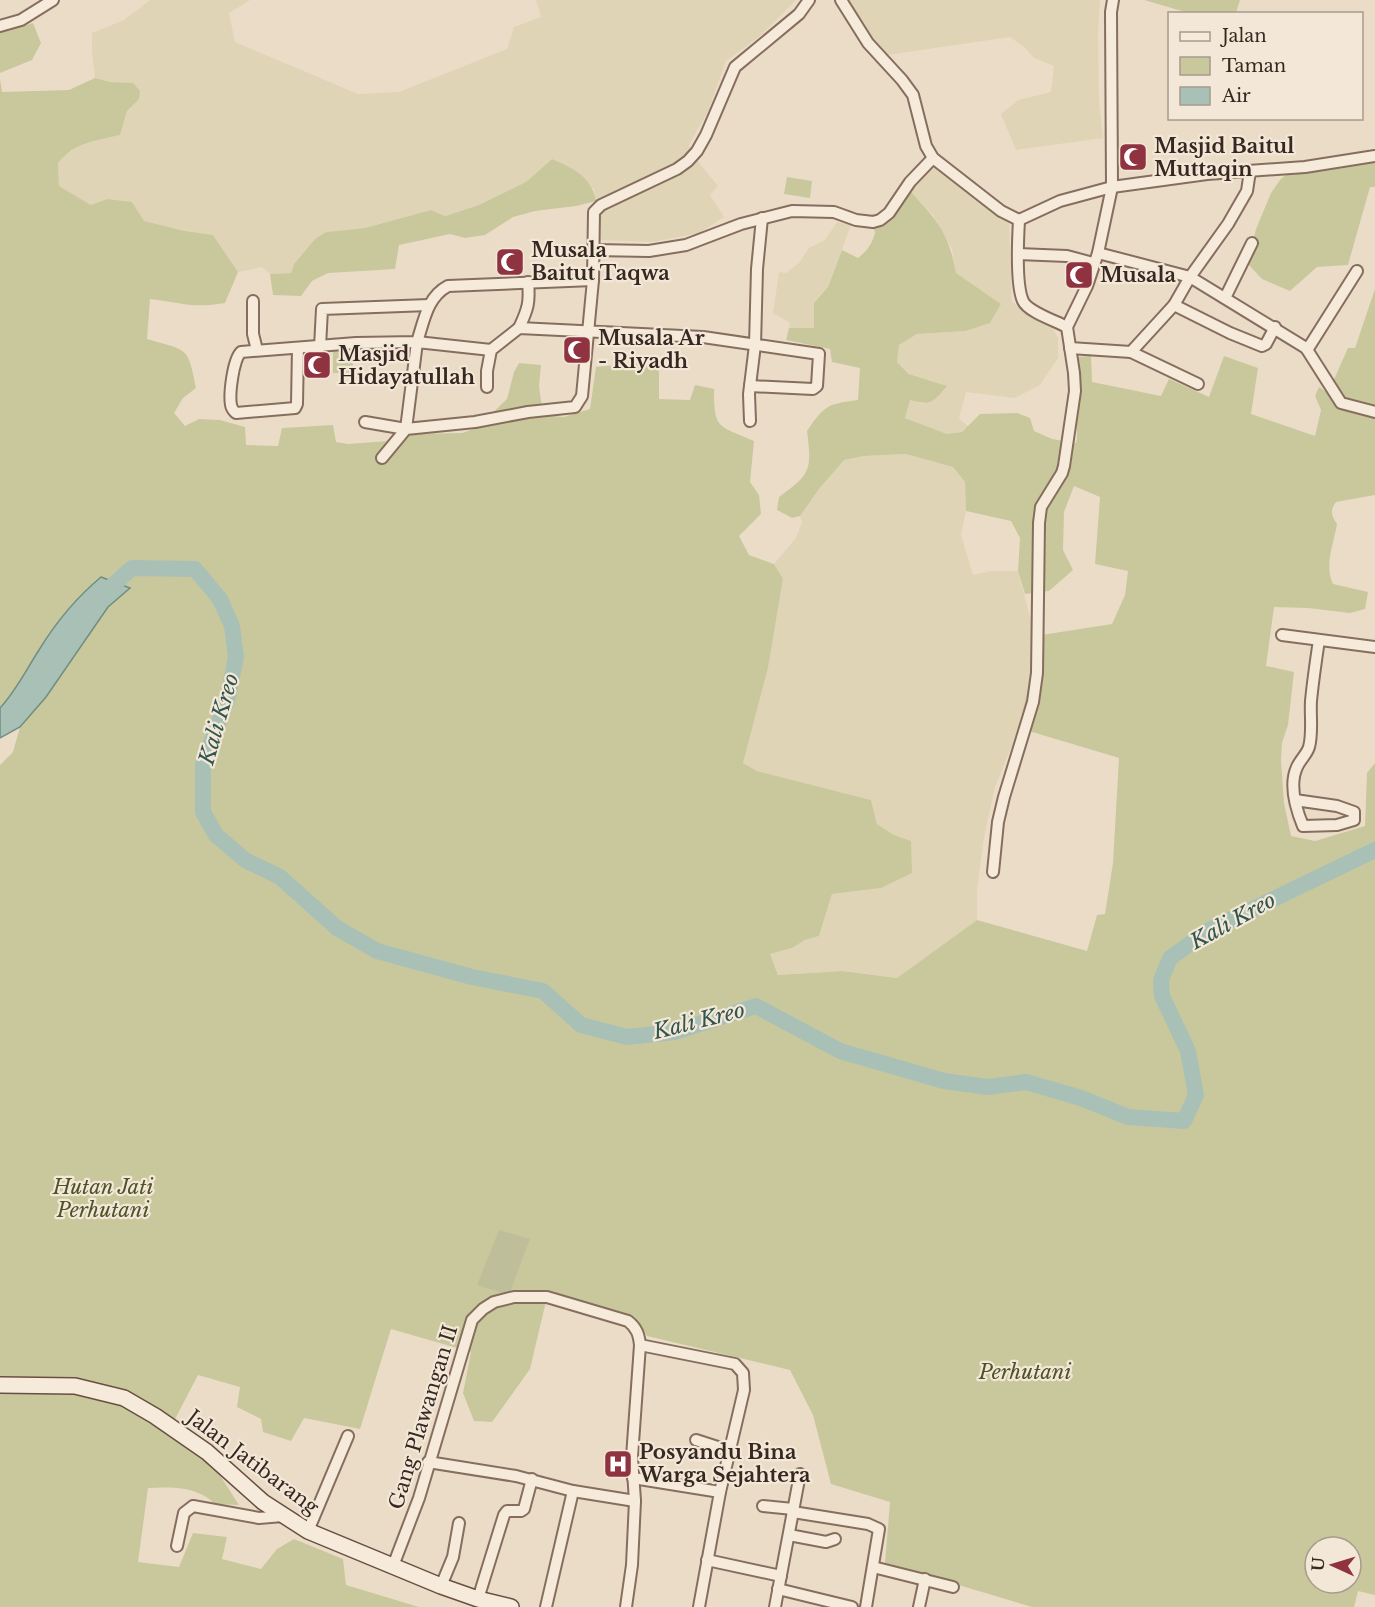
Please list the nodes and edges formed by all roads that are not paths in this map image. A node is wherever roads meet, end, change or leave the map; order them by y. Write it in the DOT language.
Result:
graph roads {
  1 [pos="53,0"];
  2 [pos="809,0"];
  3 [pos="841,0"];
  4 [pos="1113,0"];
  5 [pos="0,26"];
  6 [pos="1375,156"];
  7 [pos="933,158"];
  8 [pos="1250,171"];
  9 [pos="1112,187"];
  10 [pos="762,218"];
  11 [pos="1018,220"];
  12 [pos="1252,243"];
  13 [pos="594,250"];
  14 [pos="1018,254"];
  15 [pos="1096,258"];
  16 [pos="1357,271"];
  17 [pos="1190,277"];
  18 [pos="593,280"];
  19 [pos="528,282"];
  20 [pos="1225,298"];
  21 [pos="253,301"];
  22 [pos="429,305"];
  23 [pos="1174,305"];
  24 [pos="1067,327"];
  25 [pos="1275,327"];
  26 [pos="519,328"];
  27 [pos="589,330"];
  28 [pos="417,342"];
  29 [pos="755,345"];
  30 [pos="320,347"];
  31 [pos="298,348"];
  32 [pos="1070,348"];
  33 [pos="1306,348"];
  34 [pos="257,350"];
  35 [pos="491,350"];
  36 [pos="1131,352"];
  37 [pos="1198,384"];
  38 [pos="750,386"];
  39 [pos="487,387"];
  40 [pos="1375,412"];
  41 [pos="750,421"];
  42 [pos="365,422"];
  43 [pos="406,429"];
  44 [pos="382,458"];
  45 [pos="1282,635"];
  46 [pos="1319,640"];
  47 [pos="1375,647"];
  48 [pos="1295,800"];
  49 [pos="993,872"];
  50 [pos="640,1341"];
  51 [pos="0,1385"];
  52 [pos="348,1436"];
  53 [pos="696,1440"];
  54 [pos="730,1451"];
  55 [pos="428,1462"];
  56 [pos="800,1474"];
  57 [pos="633,1478"];
  58 [pos="532,1479"];
  59 [pos="573,1491"];
  60 [pos="720,1492"];
  61 [pos="635,1501"];
  62 [pos="763,1506"];
  63 [pos="793,1510"];
  64 [pos="283,1516"];
  65 [pos="459,1523"];
  66 [pos="308,1531"];
  67 [pos="789,1535"];
  68 [pos="835,1539"];
  69 [pos="177,1546"];
  70 [pos="707,1560"];
  71 [pos="393,1566"];
  72 [pos="873,1567"];
  73 [pos="781,1576"];
  74 [pos="925,1580"];
  75 [pos="441,1586"];
  76 [pos="953,1587"];
  77 [pos="778,1589"];
  78 [pos="478,1599"];
  79 [pos="511,1607"];
  80 [pos="546,1607"];
  81 [pos="626,1607"];
  82 [pos="699,1607"];
  83 [pos="775,1607"];
  84 [pos="852,1607"];
  85 [pos="866,1607"];
  86 [pos="919,1607"];
  1 -- 5 [label="street"];
  2 -- 13 [label="street"];
  3 -- 7 [label="street"];
  4 -- 9 [label="street"];
  6 -- 8 [label="street"];
  7 -- 10 [label="street"];
  7 -- 11 [label="street"];
  8 -- 9 [label="street"];
  8 -- 17 [label="street"];
  9 -- 11 [label="street"];
  9 -- 15 [label="street"];
  10 -- 13 [label="street"];
  10 -- 29 [label="street"];
  11 -- 14 [label="street"];
  12 -- 20 [label="street"];
  13 -- 18 [label="street"];
  14 -- 15 [label="street"];
  14 -- 24 [label="street"];
  15 -- 17 [label="street"];
  15 -- 24 [label="street"];
  16 -- 33 [label="street"];
  17 -- 20 [label="street"];
  17 -- 23 [label="street"];
  18 -- 19 [label="street"];
  18 -- 27 [label="street"];
  19 -- 22 [label="street"];
  19 -- 26 [label="street"];
  20 -- 25 [label="street"];
  21 -- 34 [label="street"];
  22 -- 28 [label="street"];
  22 -- 30 [label="street"];
  23 -- 25 [label="street"];
  23 -- 36 [label="street"];
  24 -- 32 [label="street"];
  25 -- 33 [label="street"];
  26 -- 27 [label="street"];
  26 -- 35 [label="street"];
  27 -- 29 [label="street"];
  27 -- 43 [label="street"];
  28 -- 30 [label="street"];
  28 -- 35 [label="street"];
  28 -- 43 [label="street"];
  29 -- 38 [label="street"];
  29 -- 38 [label="street"];
  30 -- 31 [label="street"];
  31 -- 34 [label="street"];
  31 -- 34 [label="street"];
  32 -- 36 [label="street"];
  32 -- 49 [label="street"];
  33 -- 40 [label="street"];
  35 -- 39 [label="street"];
  36 -- 37 [label="street"];
  38 -- 41 [label="street"];
  42 -- 43 [label="street"];
  43 -- 44 [label="street"];
  45 -- 46 [label="street"];
  46 -- 47 [label="street"];
  46 -- 48 [label="street"];
  48 -- 48 [label="street"];
  50 -- 54 [label="street"];
  50 -- 55 [label="street, Gang Plawangan II"];
  50 -- 57 [label="street"];
  51 -- 64 [label="main road, Jalan Jatibarang"];
  52 -- 66 [label="street"];
  53 -- 54 [label="street"];
  54 -- 60 [label="street"];
  55 -- 58 [label="street"];
  55 -- 71 [label="street, Gang Plawangan II"];
  56 -- 63 [label="street"];
  57 -- 60 [label="street"];
  57 -- 61 [label="street"];
  58 -- 59 [label="street"];
  58 -- 78 [label="street"];
  59 -- 61 [label="street"];
  59 -- 80 [label="street"];
  60 -- 70 [label="street"];
  61 -- 81 [label="street"];
  62 -- 63 [label="street"];
  63 -- 67 [label="street"];
  63 -- 72 [label="street"];
  64 -- 66 [label="main road, Jalan Jatibarang"];
  64 -- 69 [label="street"];
  65 -- 75 [label="street"];
  66 -- 71 [label="main road, Jalan Jatibarang"];
  67 -- 68 [label="street"];
  67 -- 73 [label="street"];
  70 -- 73 [label="street"];
  70 -- 82 [label="street"];
  71 -- 75 [label="main road, Jalan Jatibarang"];
  72 -- 74 [label="street"];
  72 -- 85 [label="street"];
  73 -- 77 [label="street"];
  74 -- 76 [label="street"];
  74 -- 86 [label="street"];
  75 -- 78 [label="main road, Jalan Jatibarang"];
  77 -- 83 [label="street"];
  77 -- 84 [label="street"];
  78 -- 79 [label="main road, Jalan Jatibarang"];
}
